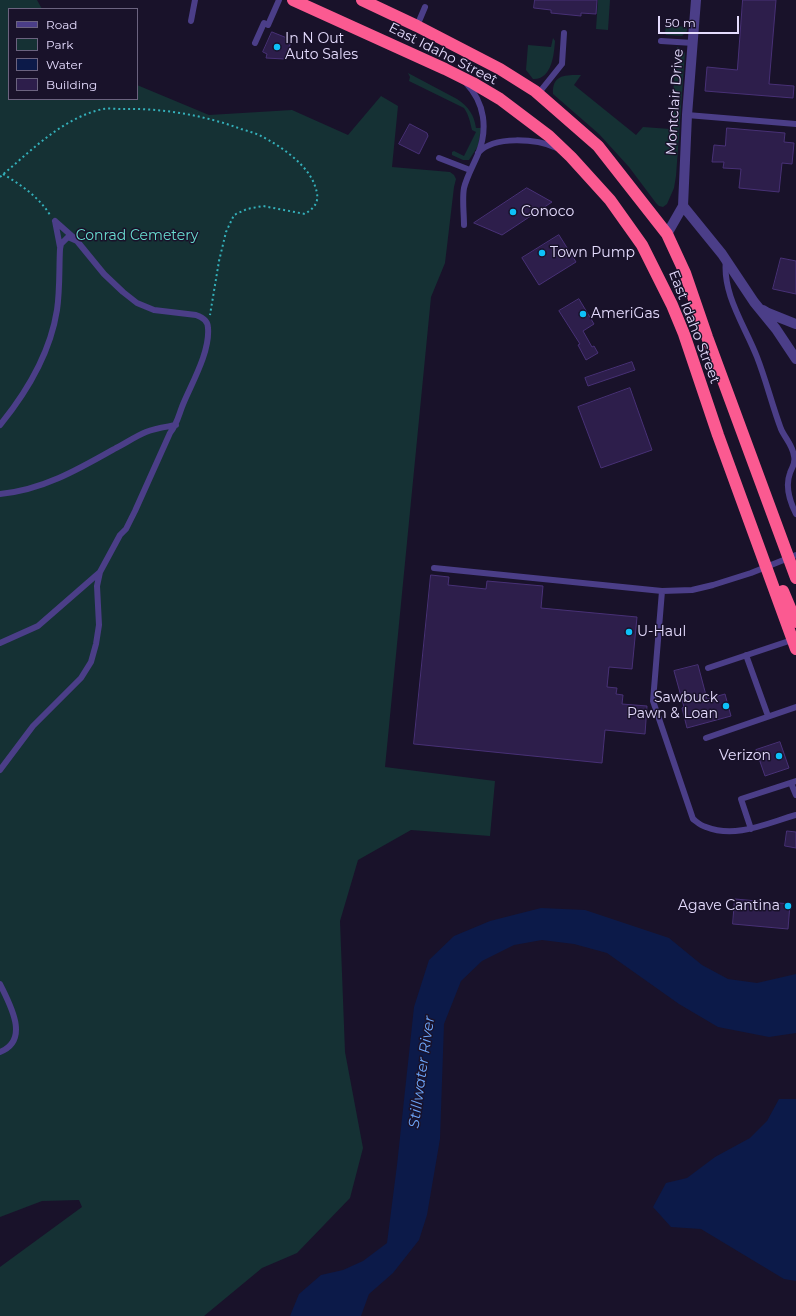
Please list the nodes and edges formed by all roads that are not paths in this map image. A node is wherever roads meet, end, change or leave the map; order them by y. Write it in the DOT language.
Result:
graph roads {
  1 [pos="195,0"];
  2 [pos="279,0"];
  3 [pos="293,0"];
  4 [pos="696,0"];
  5 [pos="369,2"];
  6 [pos="425,7"];
  7 [pos="191,21"];
  8 [pos="417,26"];
  9 [pos="564,33"];
  10 [pos="661,40"];
  11 [pos="255,43"];
  12 [pos="693,43"];
  13 [pos="457,74"];
  14 [pos="538,94"];
  15 [pos="687,115"];
  16 [pos="796,124"];
  17 [pos="565,151"];
  18 [pos="477,155"];
  19 [pos="439,158"];
  20 [pos="470,170"];
  21 [pos="683,206"];
  22 [pos="464,225"];
  23 [pos="667,234"];
  24 [pos="77,241"];
  25 [pos="60,249"];
  26 [pos="726,260"];
  27 [pos="754,302"];
  28 [pos="796,324"];
  29 [pos="796,359"];
  30 [pos="0,425"];
  31 [pos="176,425"];
  32 [pos="0,494"];
  33 [pos="796,514"];
  34 [pos="792,556"];
  35 [pos="766,567"];
  36 [pos="434,568"];
  37 [pos="100,572"];
  38 [pos="796,578"];
  39 [pos="662,591"];
  40 [pos="796,622"];
  41 [pos="0,643"];
  42 [pos="794,644"];
  43 [pos="746,655"];
  44 [pos="708,668"];
  45 [pos="796,708"];
  46 [pos="768,716"];
  47 [pos="706,738"];
  48 [pos="0,770"];
  49 [pos="794,782"];
  50 [pos="796,795"];
  51 [pos="796,814"];
  52 [pos="751,829"];
  53 [pos="0,984"];
  54 [pos="0,1052"];
  1 -- 7 [label="lane"];
  2 -- 11 [label="lane"];
  3 -- 13 [label="highway, East Idaho Street"];
  4 -- 12 [label="street, Montclair Drive"];
  5 -- 8 [label="highway, East Idaho Street"];
  6 -- 8 [label="lane"];
  8 -- 14 [label="highway, East Idaho Street"];
  9 -- 14 [label="lane"];
  10 -- 12 [label="lane"];
  12 -- 15 [label="street, Montclair Drive"];
  13 -- 17 [label="highway, East Idaho Street"];
  13 -- 18 [label="lane"];
  14 -- 23 [label="highway, East Idaho Street"];
  15 -- 16 [label="lane"];
  15 -- 21 [label="street, Montclair Drive"];
  17 -- 18 [label="lane"];
  17 -- 35 [label="highway, East Idaho Street"];
  18 -- 20 [label="lane"];
  19 -- 20 [label="lane"];
  20 -- 22 [label="lane"];
  21 -- 23 [label="street, Montclair Drive"];
  21 -- 26 [label="street"];
  23 -- 34 [label="highway, East Idaho Street"];
  24 -- 25 [label="lane"];
  24 -- 25 [label="lane"];
  24 -- 31 [label="lane"];
  25 -- 30 [label="lane"];
  26 -- 27 [label="street"];
  26 -- 33 [label="lane"];
  27 -- 28 [label="street"];
  27 -- 29 [label="street"];
  31 -- 32 [label="lane"];
  31 -- 37 [label="lane"];
  34 -- 35 [label="lane"];
  34 -- 38 [label="highway, East Idaho Street"];
  35 -- 39 [label="lane"];
  35 -- 40 [label="highway"];
  35 -- 42 [label="highway, East Idaho Street"];
  36 -- 39 [label="lane"];
  37 -- 41 [label="lane"];
  37 -- 48 [label="lane"];
  39 -- 52 [label="lane"];
  42 -- 43 [label="lane"];
  43 -- 44 [label="lane"];
  43 -- 46 [label="lane"];
  45 -- 46 [label="lane"];
  46 -- 47 [label="lane"];
  49 -- 50 [label="lane"];
  49 -- 52 [label="lane"];
  51 -- 52 [label="lane"];
  53 -- 54 [label="lane"];
}
